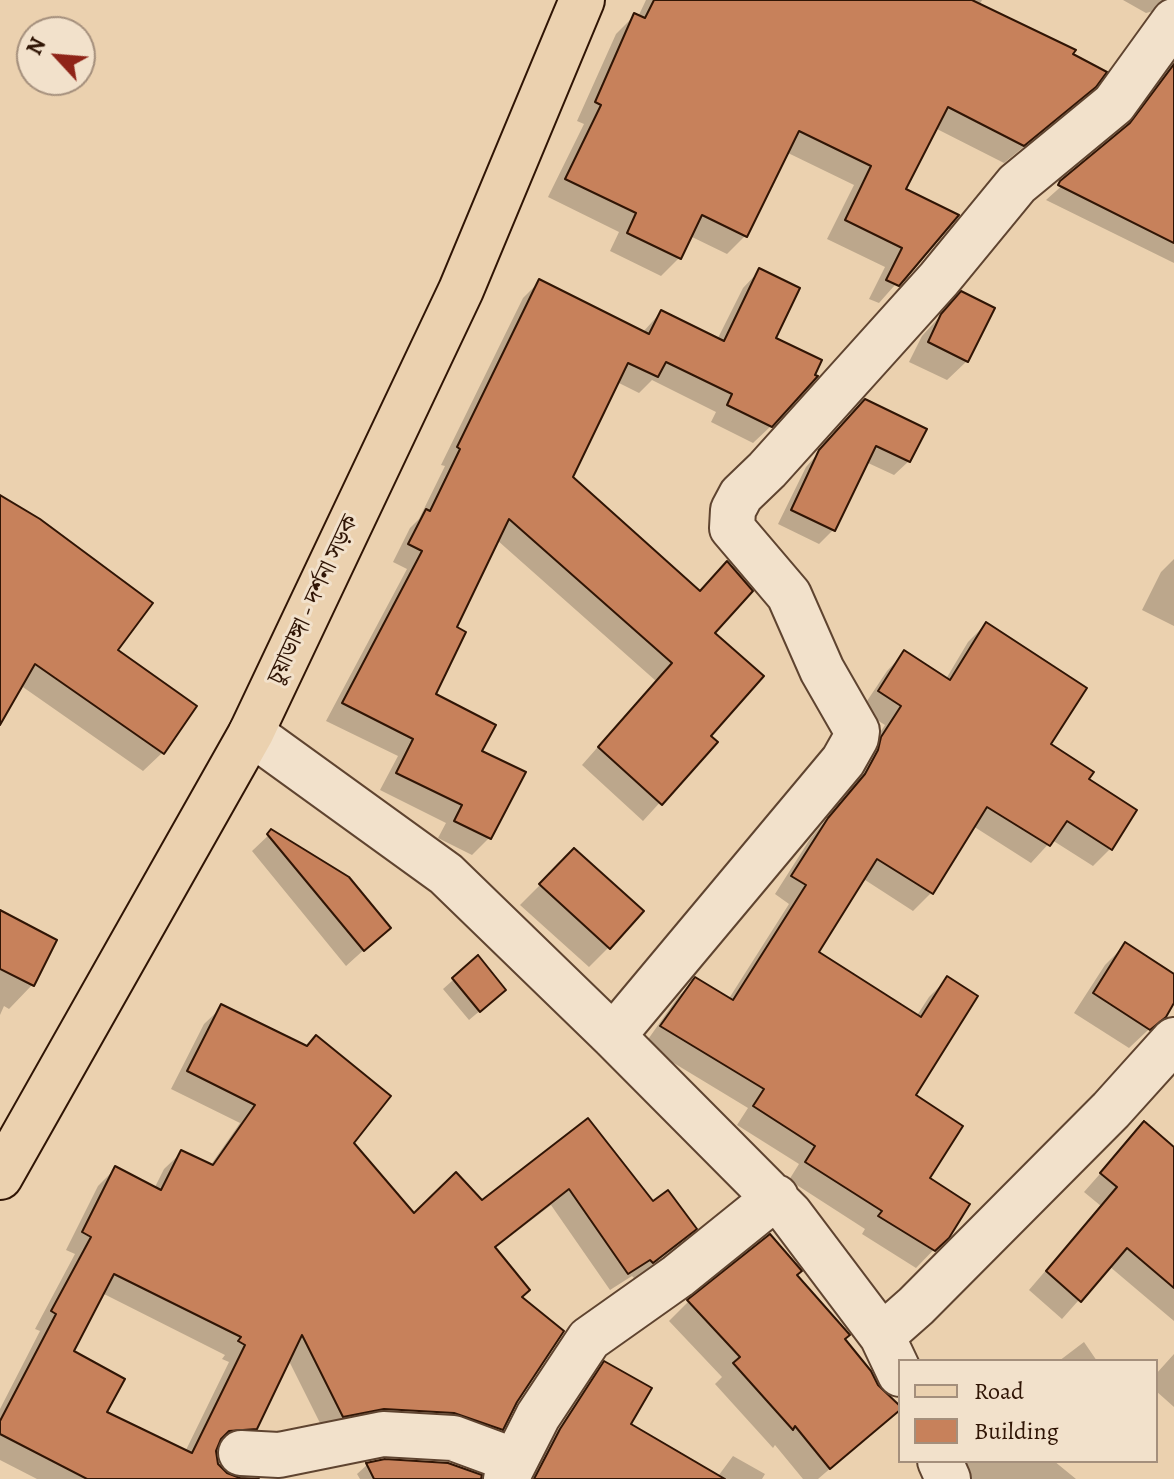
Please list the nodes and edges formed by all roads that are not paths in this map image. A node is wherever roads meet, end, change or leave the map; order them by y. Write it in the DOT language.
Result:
graph roads {
  1 [pos="582,0"];
  2 [pos="1174,21"];
  3 [pos="251,733"];
  4 [pos="613,1036"];
  5 [pos="1174,1040"];
  6 [pos="0,1177"];
  7 [pos="776,1197"];
  8 [pos="891,1355"];
  9 [pos="241,1453"];
  10 [pos="511,1470"];
  1 -- 3 [label="main road, চুয়াডাঙ্গা - দর্শনা সড়ক"];
  2 -- 4 [label="street"];
  3 -- 4 [label="street"];
  3 -- 6 [label="main road, চুয়াডাঙ্গা - দর্শনা সড়ক"];
  4 -- 7 [label="street"];
  5 -- 8 [label="street"];
  7 -- 8 [label="street"];
  7 -- 10 [label="street"];
  9 -- 10 [label="street"];
}
